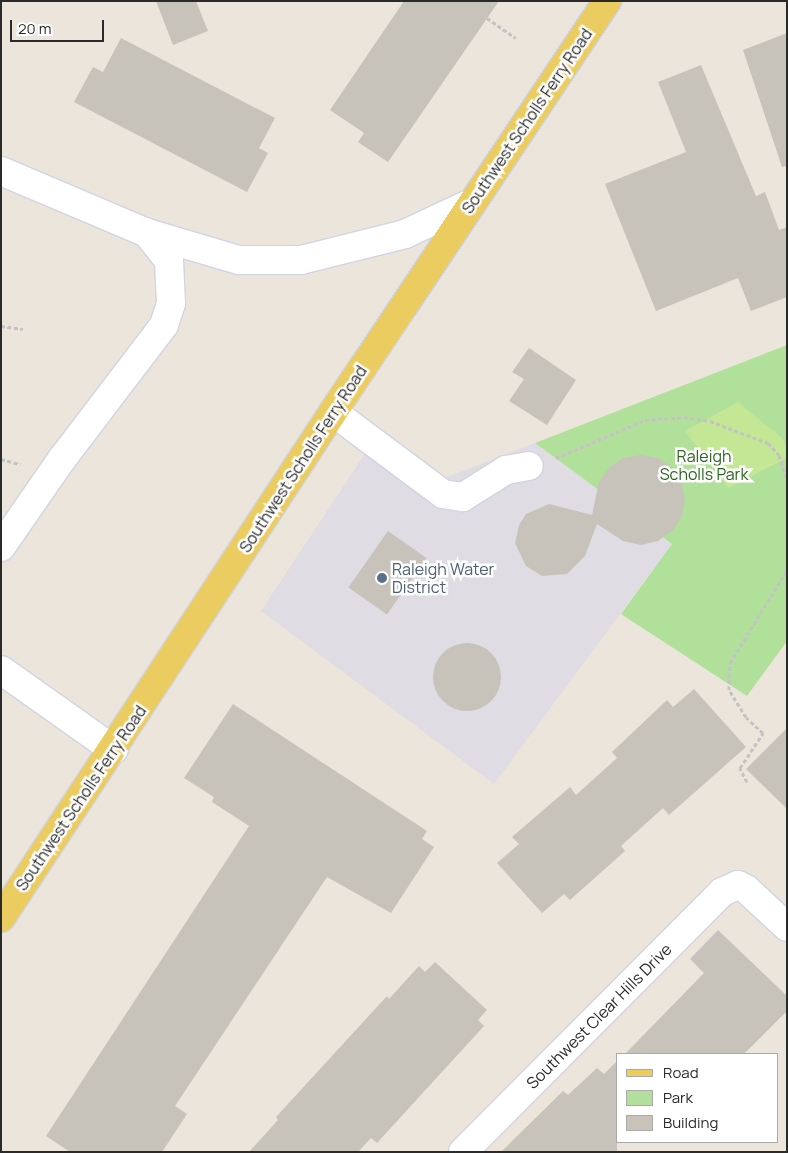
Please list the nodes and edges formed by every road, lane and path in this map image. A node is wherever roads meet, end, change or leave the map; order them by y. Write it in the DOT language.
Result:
graph roads {
  1 [pos="607,1"];
  2 [pos="488,18"];
  3 [pos="516,38"];
  4 [pos="1,171"];
  5 [pos="473,202"];
  6 [pos="147,233"];
  7 [pos="1,326"];
  8 [pos="23,329"];
  9 [pos="333,412"];
  10 [pos="1,459"];
  11 [pos="20,464"];
  12 [pos="529,466"];
  13 [pos="787,480"];
  14 [pos="1,547"];
  15 [pos="787,570"];
  16 [pos="1,670"];
  17 [pos="114,750"];
  18 [pos="747,782"];
  19 [pos="1,918"];
  20 [pos="787,927"];
  21 [pos="463,1152"];
  1 -- 5 [label="main road, Southwest Scholls Ferry Road"];
  2 -- 3 [label="path"];
  4 -- 6 [label="street"];
  5 -- 6 [label="street"];
  5 -- 9 [label="main road, Southwest Scholls Ferry Road"];
  6 -- 14 [label="street"];
  7 -- 8 [label="path"];
  9 -- 12 [label="street"];
  9 -- 17 [label="main road, Southwest Scholls Ferry Road"];
  10 -- 11 [label="path"];
  12 -- 13 [label="path"];
  15 -- 18 [label="path"];
  16 -- 17 [label="street"];
  17 -- 19 [label="main road, Southwest Scholls Ferry Road"];
  20 -- 21 [label="street, Southwest Clear Hills Drive"];
}
